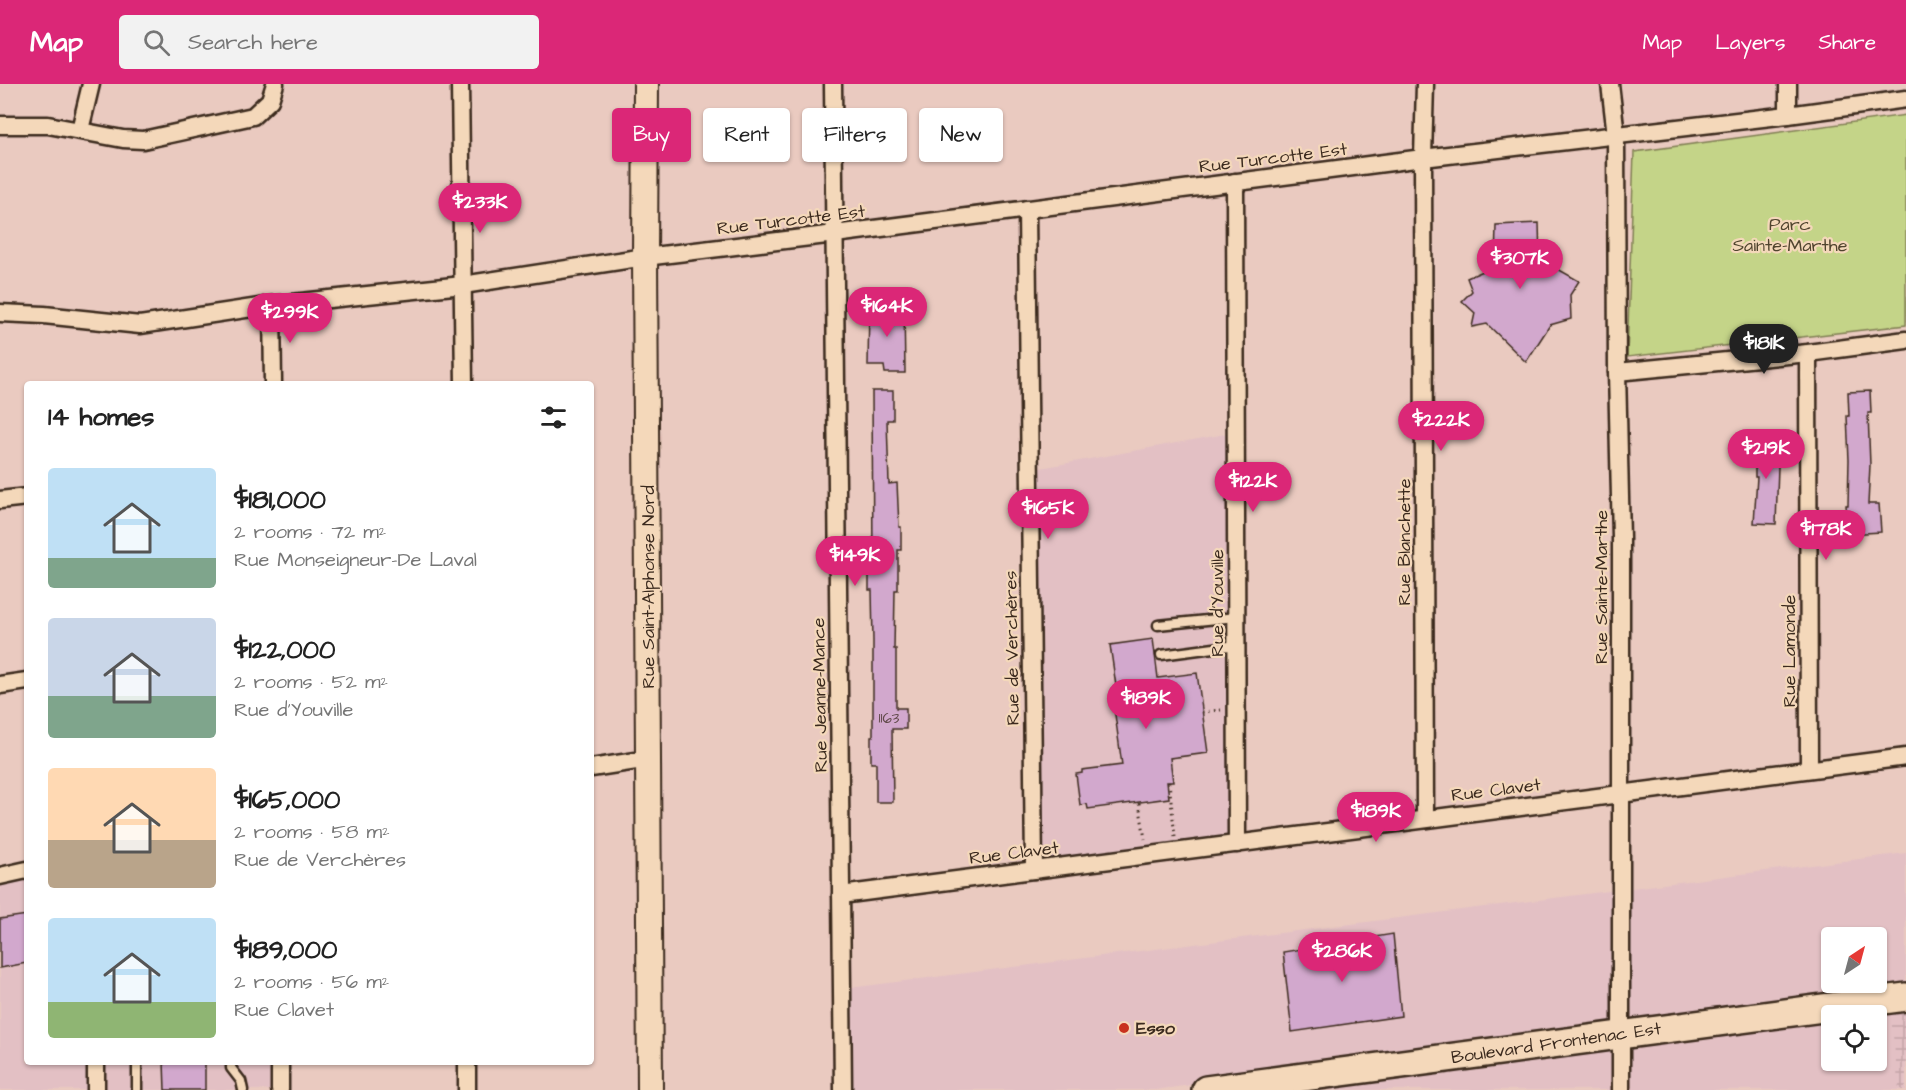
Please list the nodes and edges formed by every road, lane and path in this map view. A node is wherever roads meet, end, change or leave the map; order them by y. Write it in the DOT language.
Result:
graph roads {
  1 [pos="91,84"];
  2 [pos="275,84"];
  3 [pos="460,84"];
  4 [pos="646,84"];
  5 [pos="833,84"];
  6 [pos="1425,84"];
  7 [pos="1610,84"];
  8 [pos="1788,84"];
  9 [pos="1906,99"];
  10 [pos="1788,115"];
  11 [pos="0,125"];
  12 [pos="80,130"];
  13 [pos="1616,135"];
  14 [pos="1423,158"];
  15 [pos="1235,182"];
  16 [pos="1027,209"];
  17 [pos="835,234"];
  18 [pos="645,257"];
  19 [pos="463,285"];
  20 [pos="272,305"];
  21 [pos="0,313"];
  22 [pos="1906,339"];
  23 [pos="1808,353"];
  24 [pos="1617,372"];
  25 [pos="273,381"];
  26 [pos="464,381"];
  27 [pos="24,497"];
  28 [pos="0,500"];
  29 [pos="1236,616"];
  30 [pos="1158,625"];
  31 [pos="1237,645"];
  32 [pos="1161,656"];
  33 [pos="24,681"];
  34 [pos="0,685"];
  35 [pos="1906,757"];
  36 [pos="649,759"];
  37 [pos="594,768"];
  38 [pos="1809,769"];
  39 [pos="1169,782"];
  40 [pos="1620,794"];
  41 [pos="1139,802"];
  42 [pos="1425,819"];
  43 [pos="1237,844"];
  44 [pos="1177,852"];
  45 [pos="1147,855"];
  46 [pos="1034,870"];
  47 [pos="24,871"];
  48 [pos="0,876"];
  49 [pos="841,895"];
  50 [pos="1906,997"];
  51 [pos="1620,1034"];
  52 [pos="96,1065"];
  53 [pos="137,1065"];
  54 [pos="231,1065"];
  55 [pos="280,1065"];
  56 [pos="467,1065"];
  57 [pos="96,1090"];
  58 [pos="137,1090"];
  59 [pos="243,1090"];
  60 [pos="280,1090"];
  61 [pos="467,1090"];
  62 [pos="650,1090"];
  63 [pos="843,1090"];
  64 [pos="1213,1090"];
  65 [pos="1621,1090"];
  1 -- 12 [label="street"];
  2 -- 12 [label="street"];
  3 -- 19 [label="street"];
  4 -- 18 [label="main road, Rue Saint-Alphonse Nord"];
  5 -- 17 [label="street, Rue Jeanne-Mance"];
  6 -- 14 [label="street, Rue Blanchette"];
  7 -- 13 [label="street, Rue Sainte-Marthe"];
  8 -- 10 [label="street"];
  9 -- 10 [label="street, Rue Turcotte Est"];
  10 -- 13 [label="street, Rue Turcotte Est"];
  11 -- 12 [label="street"];
  13 -- 14 [label="street, Rue Turcotte Est"];
  13 -- 24 [label="street, Rue Sainte-Marthe"];
  14 -- 15 [label="street, Rue Turcotte Est"];
  14 -- 42 [label="street, Rue Blanchette"];
  15 -- 16 [label="street, Rue Turcotte Est"];
  15 -- 29 [label="street, Rue d'Youville"];
  16 -- 17 [label="street, Rue Turcotte Est"];
  16 -- 46 [label="street, Rue de Verchères"];
  17 -- 18 [label="street, Rue Turcotte Est"];
  17 -- 49 [label="street, Rue Jeanne-Mance"];
  18 -- 19 [label="street, Rue Turcotte Est"];
  18 -- 36 [label="main road, Rue Saint-Alphonse Nord"];
  19 -- 20 [label="street, Rue Turcotte Est"];
  19 -- 26 [label="street"];
  20 -- 21 [label="street, Rue Turcotte Est"];
  20 -- 25 [label="street"];
  22 -- 23 [label="street"];
  23 -- 24 [label="street"];
  23 -- 38 [label="street, Rue Lamonde"];
  24 -- 40 [label="street, Rue Sainte-Marthe"];
  27 -- 28 [label="street"];
  29 -- 30 [label="lane"];
  29 -- 31 [label="street, Rue d'Youville"];
  31 -- 32 [label="lane"];
  31 -- 43 [label="street, Rue d'Youville"];
  33 -- 34 [label="street"];
  35 -- 38 [label="street, Rue Clavet"];
  36 -- 37 [label="street"];
  36 -- 62 [label="main road, Rue Saint-Alphonse Nord"];
  38 -- 40 [label="street, Rue Clavet"];
  39 -- 44 [label="path"];
  40 -- 42 [label="street, Rue Clavet"];
  40 -- 51 [label="street, Rue Sainte-Marthe"];
  41 -- 45 [label="path"];
  42 -- 43 [label="street, Rue Clavet"];
  43 -- 44 [label="street, Rue Clavet"];
  44 -- 45 [label="street, Rue Clavet"];
  45 -- 46 [label="street, Rue Clavet"];
  46 -- 49 [label="street, Rue Clavet"];
  47 -- 48 [label="street"];
  49 -- 63 [label="street, Rue Jeanne-Mance"];
  50 -- 51 [label="main road, Boulevard Frontenac Est"];
  51 -- 64 [label="main road, Boulevard Frontenac Est"];
  51 -- 65 [label="street, Rue Sainte-Marthe"];
  52 -- 57 [label="street"];
  53 -- 58 [label="lane"];
  54 -- 59 [label="lane"];
  55 -- 60 [label="street"];
  56 -- 61 [label="street"];
}
